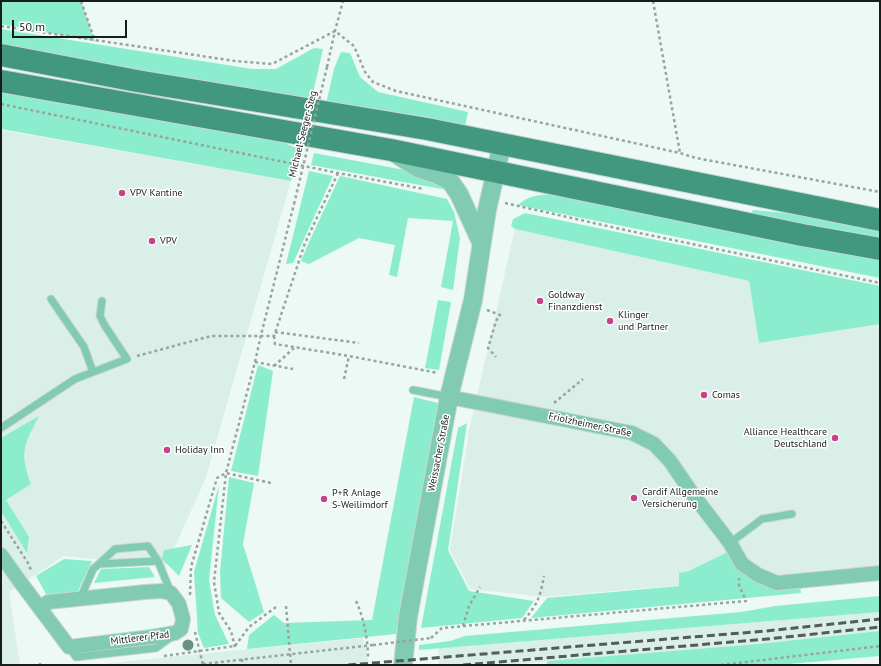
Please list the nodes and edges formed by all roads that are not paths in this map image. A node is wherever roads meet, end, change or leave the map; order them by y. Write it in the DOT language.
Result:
graph roads {
  1 [pos="1,55"];
  2 [pos="1,81"];
  3 [pos="502,144"];
  4 [pos="390,150"];
  5 [pos="496,172"];
  6 [pos="880,220"];
  7 [pos="481,242"];
  8 [pos="880,249"];
  9 [pos="51,299"];
  10 [pos="102,301"];
  11 [pos="93,372"];
  12 [pos="413,390"];
  13 [pos="449,397"];
  14 [pos="1,428"];
  15 [pos="792,514"];
  16 [pos="730,543"];
  17 [pos="1,555"];
  18 [pos="158,561"];
  19 [pos="99,564"];
  20 [pos="880,573"];
  21 [pos="172,593"];
  22 [pos="80,599"];
  23 [pos="41,608"];
  24 [pos="404,665"];
  1 -- 3 [label="main road"];
  2 -- 4 [label="main road"];
  3 -- 5 [label="street, Weissacher Straße"];
  3 -- 6 [label="main road"];
  4 -- 5 [label="main road"];
  4 -- 7 [label="street"];
  5 -- 7 [label="street, Weissacher Straße"];
  5 -- 8 [label="main road"];
  7 -- 13 [label="street, Weissacher Straße"];
  9 -- 11 [label="lane"];
  10 -- 11 [label="lane"];
  11 -- 14 [label="lane"];
  12 -- 13 [label="lane"];
  13 -- 16 [label="street, Friolzheimer Straße"];
  13 -- 24 [label="street, Weissacher Straße"];
  15 -- 16 [label="lane"];
  16 -- 20 [label="street, Friolzheimer Straße"];
  17 -- 23 [label="street, Mittlerer Pfad"];
  18 -- 19 [label="lane"];
  18 -- 19 [label="lane"];
  18 -- 21 [label="lane"];
  19 -- 22 [label="lane"];
  21 -- 22 [label="street"];
  21 -- 23 [label="street, Mittlerer Pfad"];
  22 -- 23 [label="street"];
}
